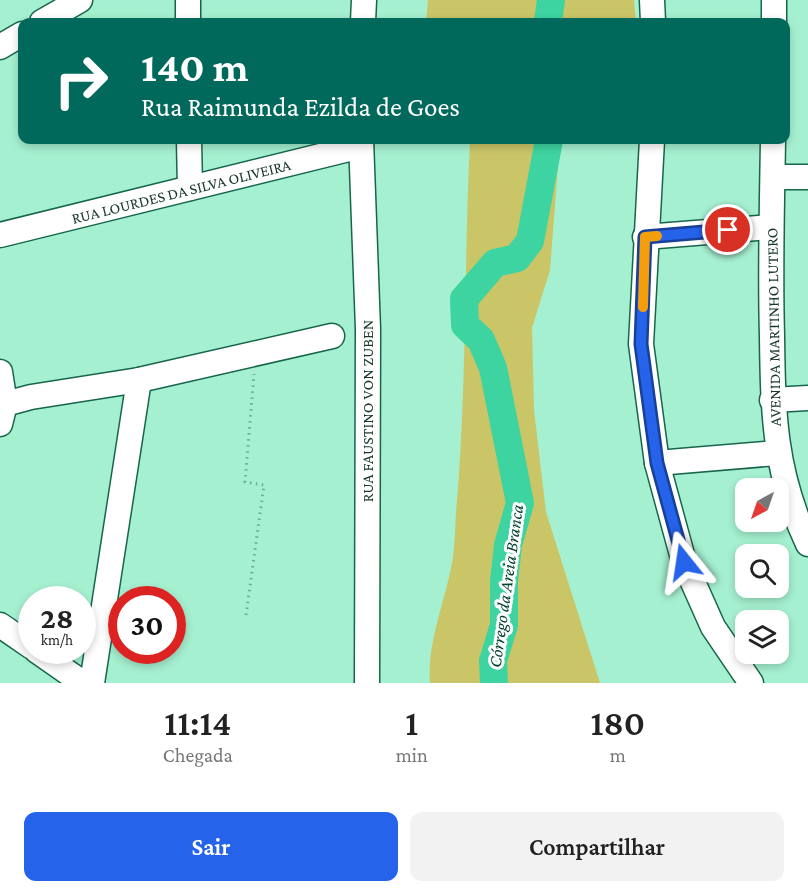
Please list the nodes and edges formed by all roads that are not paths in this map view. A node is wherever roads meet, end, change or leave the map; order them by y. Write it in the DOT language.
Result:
graph roads {
  1 [pos="80,0"];
  2 [pos="188,0"];
  3 [pos="364,0"];
  4 [pos="652,0"];
  5 [pos="774,0"];
  6 [pos="49,18"];
  7 [pos="188,18"];
  8 [pos="363,18"];
  9 [pos="653,18"];
  10 [pos="774,18"];
  11 [pos="18,36"];
  12 [pos="0,47"];
  13 [pos="189,144"];
  14 [pos="357,144"];
  15 [pos="361,144"];
  16 [pos="652,144"];
  17 [pos="773,144"];
  18 [pos="773,177"];
  19 [pos="808,177"];
  20 [pos="190,188"];
  21 [pos="770,227"];
  22 [pos="0,235"];
  23 [pos="645,237"];
  24 [pos="332,336"];
  25 [pos="0,372"];
  26 [pos="139,380"];
  27 [pos="808,398"];
  28 [pos="772,400"];
  29 [pos="2,414"];
  30 [pos="777,453"];
  31 [pos="657,463"];
  32 [pos="808,544"];
  33 [pos="0,625"];
  34 [pos="18,637"];
  35 [pos="56,664"];
  36 [pos="83,683"];
  37 [pos="92,683"];
  38 [pos="367,683"];
  39 [pos="751,683"];
  1 -- 6 [label="street"];
  2 -- 7 [label="street"];
  3 -- 8 [label="street"];
  4 -- 9 [label="street"];
  5 -- 10 [label="street"];
  11 -- 12 [label="street"];
  13 -- 20 [label="street"];
  14 -- 20 [label="street, RUA LOURDES DA SILVA OLIVEIRA"];
  15 -- 38 [label="street, RUA FAUSTINO VON ZUBEN"];
  16 -- 23 [label="street"];
  17 -- 18 [label="street, AVENIDA MARTINHO LUTERO"];
  18 -- 19 [label="street"];
  18 -- 21 [label="street, AVENIDA MARTINHO LUTERO"];
  20 -- 22 [label="street, RUA LOURDES DA SILVA OLIVEIRA"];
  21 -- 23 [label="street"];
  21 -- 28 [label="street, AVENIDA MARTINHO LUTERO"];
  23 -- 31 [label="street"];
  24 -- 26 [label="street"];
  25 -- 29 [label="street"];
  26 -- 29 [label="street"];
  26 -- 37 [label="street"];
  27 -- 28 [label="street"];
  28 -- 30 [label="street, AVENIDA MARTINHO LUTERO"];
  30 -- 31 [label="street"];
  30 -- 32 [label="street, AVENIDA MARTINHO LUTERO"];
  31 -- 39 [label="street"];
  33 -- 34 [label="street"];
  35 -- 36 [label="street"];
}
